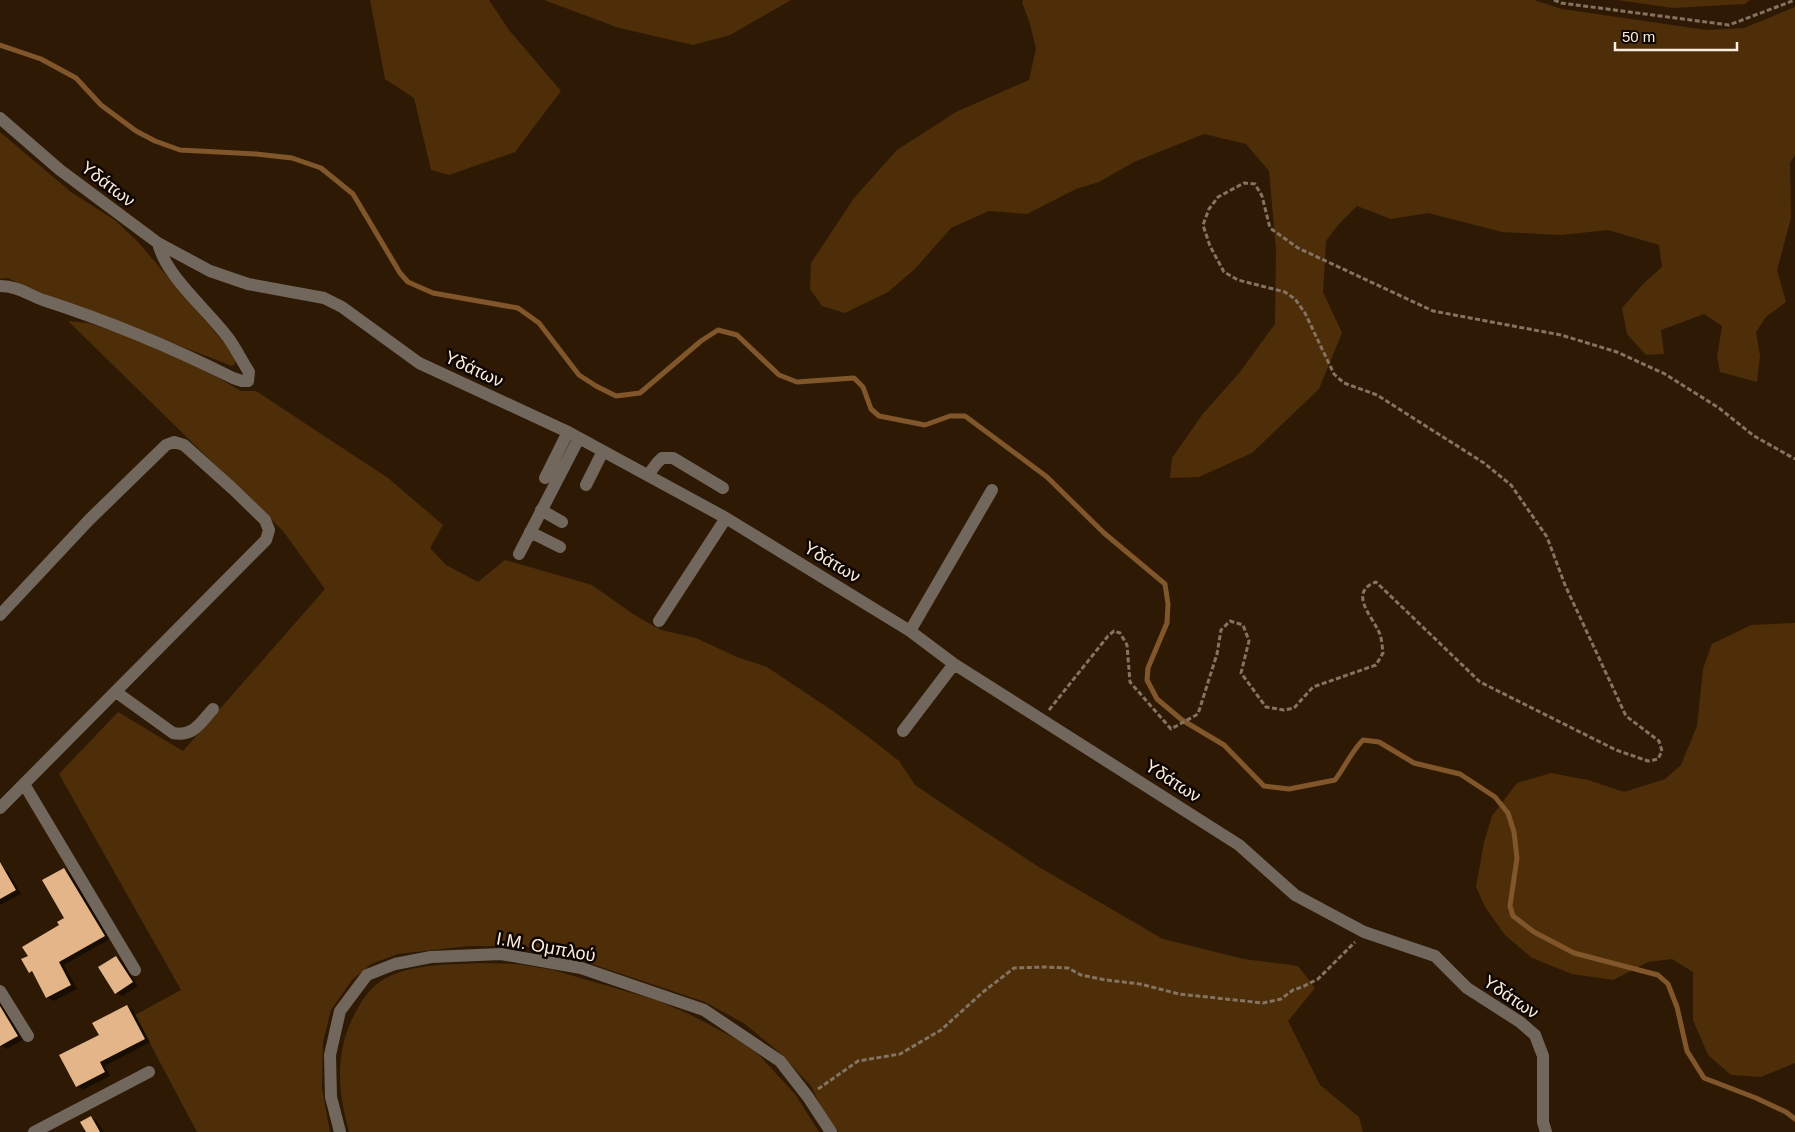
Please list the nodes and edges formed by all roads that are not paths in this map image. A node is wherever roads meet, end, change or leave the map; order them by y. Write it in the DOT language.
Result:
graph roads {
  1 [pos="0,118"];
  2 [pos="158,243"];
  3 [pos="0,286"];
  4 [pos="573,435"];
  5 [pos="603,451"];
  6 [pos="648,475"];
  7 [pos="544,478"];
  8 [pos="586,486"];
  9 [pos="723,488"];
  10 [pos="992,490"];
  11 [pos="541,510"];
  12 [pos="726,518"];
  13 [pos="562,522"];
  14 [pos="530,532"];
  15 [pos="560,547"];
  16 [pos="518,554"];
  17 [pos="0,615"];
  18 [pos="659,621"];
  19 [pos="910,631"];
  20 [pos="954,664"];
  21 [pos="116,692"];
  22 [pos="213,709"];
  23 [pos="904,731"];
  24 [pos="24,784"];
  25 [pos="0,808"];
  26 [pos="135,970"];
  27 [pos="0,992"];
  28 [pos="28,1036"];
  29 [pos="149,1072"];
  30 [pos="34,1132"];
  31 [pos="340,1132"];
  32 [pos="831,1132"];
  33 [pos="1546,1132"];
  1 -- 2 [label="street, Υδάτων"];
  2 -- 3 [label="street"];
  2 -- 4 [label="street, Υδάτων"];
  4 -- 5 [label="street, Υδάτων"];
  4 -- 7 [label="street"];
  4 -- 11 [label="street"];
  5 -- 6 [label="street, Υδάτων"];
  5 -- 8 [label="street"];
  6 -- 9 [label="street"];
  6 -- 12 [label="street, Υδάτων"];
  10 -- 19 [label="street"];
  11 -- 13 [label="street"];
  11 -- 14 [label="street"];
  12 -- 18 [label="street"];
  12 -- 19 [label="street, Υδάτων"];
  14 -- 15 [label="street"];
  14 -- 16 [label="street"];
  17 -- 21 [label="street"];
  19 -- 20 [label="street, Υδάτων"];
  20 -- 23 [label="street"];
  20 -- 33 [label="street, Υδάτων"];
  21 -- 22 [label="street"];
  21 -- 24 [label="street"];
  24 -- 25 [label="street"];
  24 -- 26 [label="street"];
  27 -- 28 [label="street"];
  29 -- 30 [label="street"];
  31 -- 32 [label="street, Ι.Μ. Ομπλού"];
}
